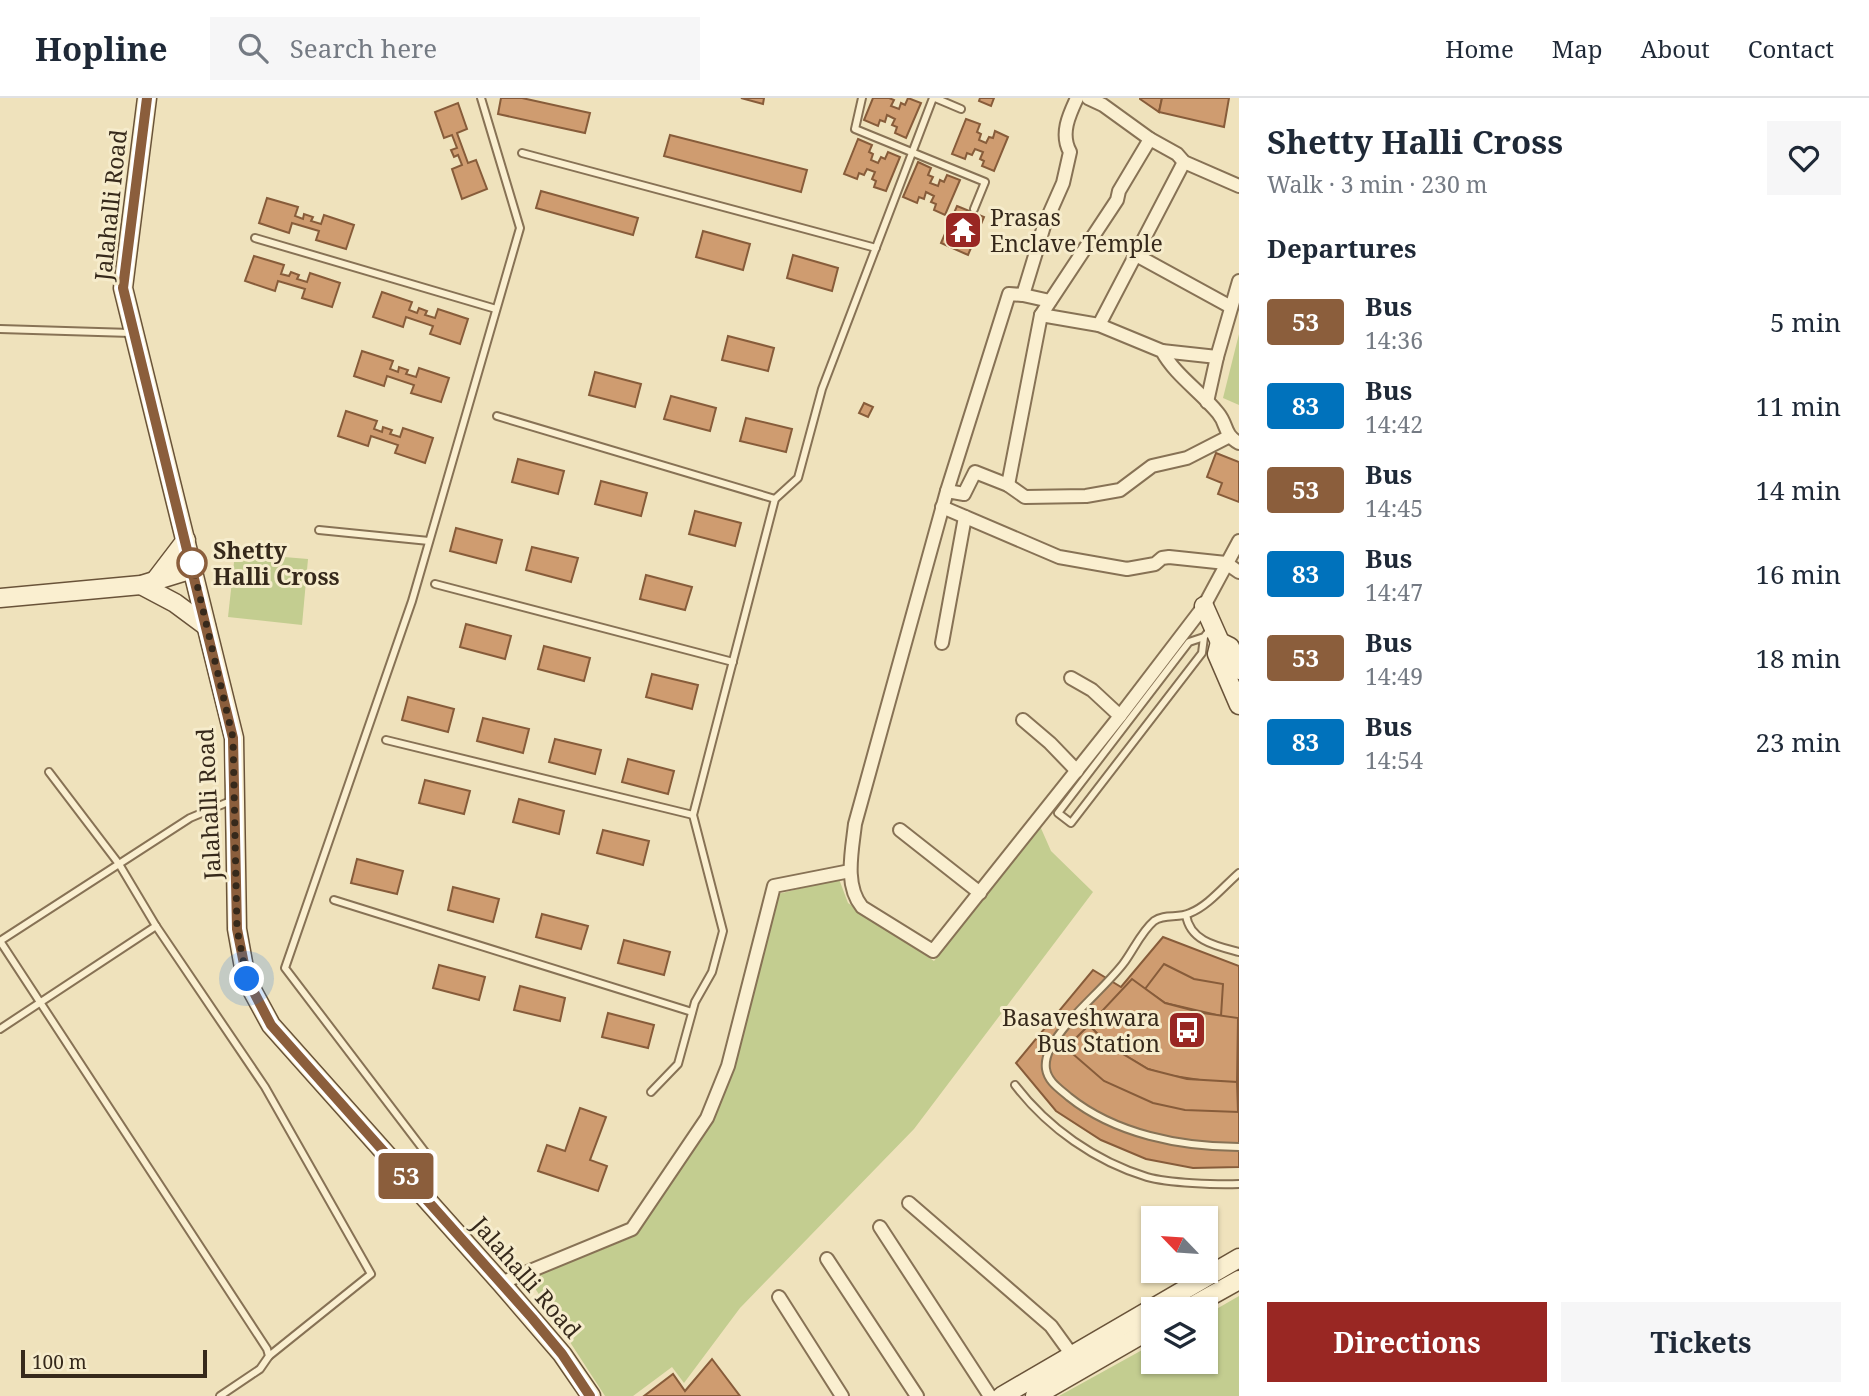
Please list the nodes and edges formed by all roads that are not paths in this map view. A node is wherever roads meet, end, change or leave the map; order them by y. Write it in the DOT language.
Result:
graph roads {
  1 [pos="147,98"];
  2 [pos="481,98"];
  3 [pos="862,98"];
  4 [pos="934,98"];
  5 [pos="1077,98"];
  6 [pos="1088,98"];
  7 [pos="961,110"];
  8 [pos="1150,139"];
  9 [pos="913,152"];
  10 [pos="522,153"];
  11 [pos="1184,162"];
  12 [pos="1239,186"];
  13 [pos="974,209"];
  14 [pos="255,238"];
  15 [pos="876,248"];
  16 [pos="1136,255"];
  17 [pos="1239,281"];
  18 [pos="1023,295"];
  19 [pos="1050,301"];
  20 [pos="1231,307"];
  21 [pos="496,309"];
  22 [pos="1041,314"];
  23 [pos="1099,325"];
  24 [pos="0,329"];
  25 [pos="134,333"];
  26 [pos="1162,351"];
  27 [pos="1217,357"];
  28 [pos="1207,402"];
  29 [pos="497,416"];
  30 [pos="1234,440"];
  31 [pos="1008,485"];
  32 [pos="947,491"];
  33 [pos="775,499"];
  34 [pos="942,507"];
  35 [pos="965,517"];
  36 [pos="319,530"];
  37 [pos="186,540"];
  38 [pos="429,541"];
  39 [pos="1239,541"];
  40 [pos="1226,563"];
  41 [pos="194,569"];
  42 [pos="1239,572"];
  43 [pos="149,581"];
  44 [pos="435,584"];
  45 [pos="0,598"];
  46 [pos="1204,606"];
  47 [pos="206,626"];
  48 [pos="1212,635"];
  49 [pos="942,643"];
  50 [pos="733,662"];
  51 [pos="1239,670"];
  52 [pos="1071,678"];
  53 [pos="1239,705"];
  54 [pos="1120,716"];
  55 [pos="1023,720"];
  56 [pos="386,740"];
  57 [pos="1077,771"];
  58 [pos="49,772"];
  59 [pos="234,799"];
  60 [pos="693,815"];
  61 [pos="900,830"];
  62 [pos="118,864"];
  63 [pos="850,871"];
  64 [pos="1239,873"];
  65 [pos="980,893"];
  66 [pos="334,900"];
  67 [pos="1186,915"];
  68 [pos="156,926"];
  69 [pos="0,941"];
  70 [pos="1239,952"];
  71 [pos="40,1002"];
  72 [pos="692,1012"];
  73 [pos="0,1029"];
  74 [pos="1015,1085"];
  75 [pos="651,1093"];
  76 [pos="1239,1147"];
  77 [pos="432,1161"];
  78 [pos="1239,1184"];
  79 [pos="909,1203"];
  80 [pos="880,1227"];
  81 [pos="1239,1258"];
  82 [pos="827,1259"];
  83 [pos="1239,1280"];
  84 [pos="501,1283"];
  85 [pos="779,1297"];
  86 [pos="1209,1297"];
  87 [pos="1141,1335"];
  88 [pos="1072,1355"];
  89 [pos="269,1356"];
  90 [pos="220,1396"];
  91 [pos="590,1396"];
  92 [pos="842,1396"];
  93 [pos="917,1396"];
  94 [pos="990,1396"];
  95 [pos="1002,1396"];
  96 [pos="1035,1396"];
  1 -- 25 [label="main road, Jalahalli Road"];
  2 -- 21 [label="lane"];
  3 -- 9 [label="lane"];
  4 -- 7 [label="lane"];
  4 -- 9 [label="lane"];
  5 -- 18 [label="street"];
  6 -- 8 [label="street"];
  8 -- 11 [label="street"];
  8 -- 19 [label="street"];
  9 -- 13 [label="lane"];
  9 -- 15 [label="lane"];
  10 -- 15 [label="lane"];
  11 -- 12 [label="street"];
  11 -- 16 [label="street"];
  14 -- 21 [label="lane"];
  15 -- 33 [label="lane"];
  16 -- 20 [label="street"];
  16 -- 23 [label="street"];
  17 -- 20 [label="street"];
  18 -- 19 [label="street"];
  18 -- 32 [label="street"];
  19 -- 22 [label="street"];
  20 -- 27 [label="street"];
  21 -- 38 [label="lane"];
  22 -- 23 [label="street"];
  22 -- 31 [label="street"];
  23 -- 26 [label="street"];
  24 -- 25 [label="lane"];
  25 -- 37 [label="main road, Jalahalli Road"];
  26 -- 27 [label="street"];
  26 -- 28 [label="street"];
  27 -- 28 [label="street"];
  28 -- 30 [label="street"];
  29 -- 33 [label="lane"];
  30 -- 31 [label="street"];
  31 -- 32 [label="street"];
  32 -- 34 [label="street"];
  33 -- 50 [label="lane"];
  34 -- 35 [label="street"];
  34 -- 63 [label="street"];
  35 -- 40 [label="street"];
  35 -- 49 [label="street"];
  36 -- 38 [label="lane"];
  37 -- 41 [label="main road, Jalahalli Road"];
  37 -- 43 [label="main road"];
  38 -- 77 [label="lane"];
  39 -- 40 [label="street"];
  40 -- 42 [label="street"];
  40 -- 46 [label="street"];
  41 -- 43 [label="main road"];
  41 -- 47 [label="main road, Jalahalli Road"];
  43 -- 45 [label="main road"];
  43 -- 47 [label="main road"];
  44 -- 50 [label="lane"];
  46 -- 48 [label="main road"];
  46 -- 54 [label="street"];
  47 -- 59 [label="main road, Jalahalli Road"];
  48 -- 48 [label="lane"];
  48 -- 51 [label="main road"];
  48 -- 53 [label="main road"];
  50 -- 60 [label="lane"];
  52 -- 54 [label="street"];
  54 -- 57 [label="street"];
  55 -- 57 [label="street"];
  56 -- 60 [label="lane"];
  57 -- 65 [label="street"];
  58 -- 62 [label="lane"];
  59 -- 62 [label="lane"];
  59 -- 84 [label="main road, Jalahalli Road"];
  60 -- 72 [label="lane"];
  61 -- 65 [label="street"];
  62 -- 68 [label="lane"];
  62 -- 69 [label="lane"];
  63 -- 65 [label="street"];
  63 -- 84 [label="street"];
  64 -- 67 [label="lane"];
  66 -- 72 [label="lane"];
  67 -- 70 [label="lane"];
  67 -- 76 [label="lane"];
  68 -- 71 [label="lane"];
  68 -- 89 [label="lane"];
  69 -- 71 [label="lane"];
  71 -- 73 [label="lane"];
  71 -- 89 [label="lane"];
  72 -- 75 [label="lane"];
  74 -- 78 [label="lane"];
  79 -- 88 [label="street"];
  80 -- 94 [label="street"];
  81 -- 88 [label="main road"];
  82 -- 93 [label="street"];
  83 -- 86 [label="main road"];
  84 -- 91 [label="main road, Jalahalli Road"];
  85 -- 92 [label="street"];
  87 -- 96 [label="main road"];
  88 -- 95 [label="main road"];
  89 -- 90 [label="lane"];
}
